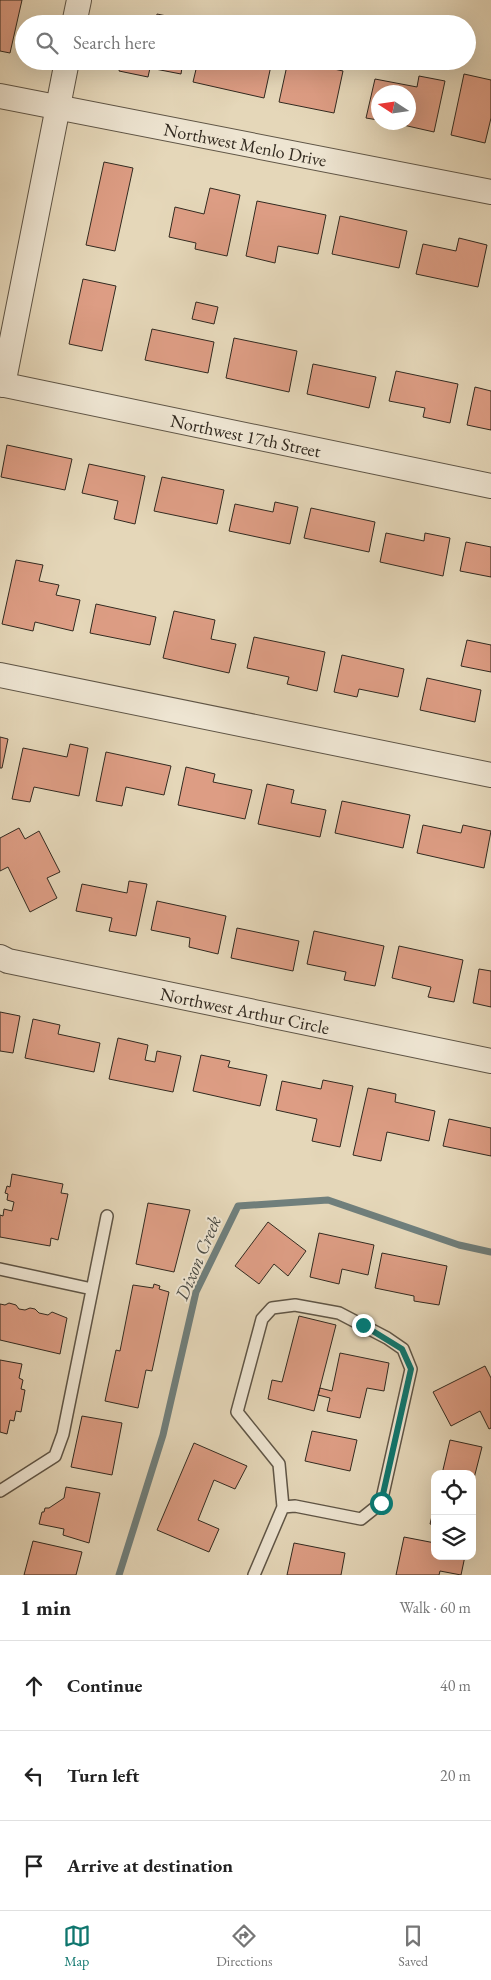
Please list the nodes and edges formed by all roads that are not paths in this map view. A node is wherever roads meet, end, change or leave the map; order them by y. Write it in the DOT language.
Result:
graph roads {
  1 [pos="79,0"];
  2 [pos="76,15"];
  3 [pos="65,70"];
  4 [pos="0,96"];
  5 [pos="58,107"];
  6 [pos="491,192"];
  7 [pos="1,384"];
  8 [pos="491,486"];
  9 [pos="0,675"];
  10 [pos="491,775"];
  11 [pos="0,957"];
  12 [pos="491,1061"];
  13 [pos="107,1216"];
  14 [pos="0,1270"];
  15 [pos="92,1289"];
  16 [pos="0,1491"];
  17 [pos="283,1507"];
  18 [pos="254,1575"];
  1 -- 2 [label="street"];
  3 -- 5 [label="street"];
  4 -- 5 [label="street, Northwest Menlo Drive"];
  5 -- 6 [label="street, Northwest Menlo Drive"];
  5 -- 7 [label="street"];
  7 -- 8 [label="street, Northwest 17th Street"];
  9 -- 10 [label="street"];
  11 -- 12 [label="street, Northwest Arthur Circle"];
  13 -- 15 [label="lane"];
  14 -- 15 [label="lane"];
  15 -- 16 [label="lane"];
  17 -- 17 [label="lane"];
  17 -- 18 [label="lane"];
}
